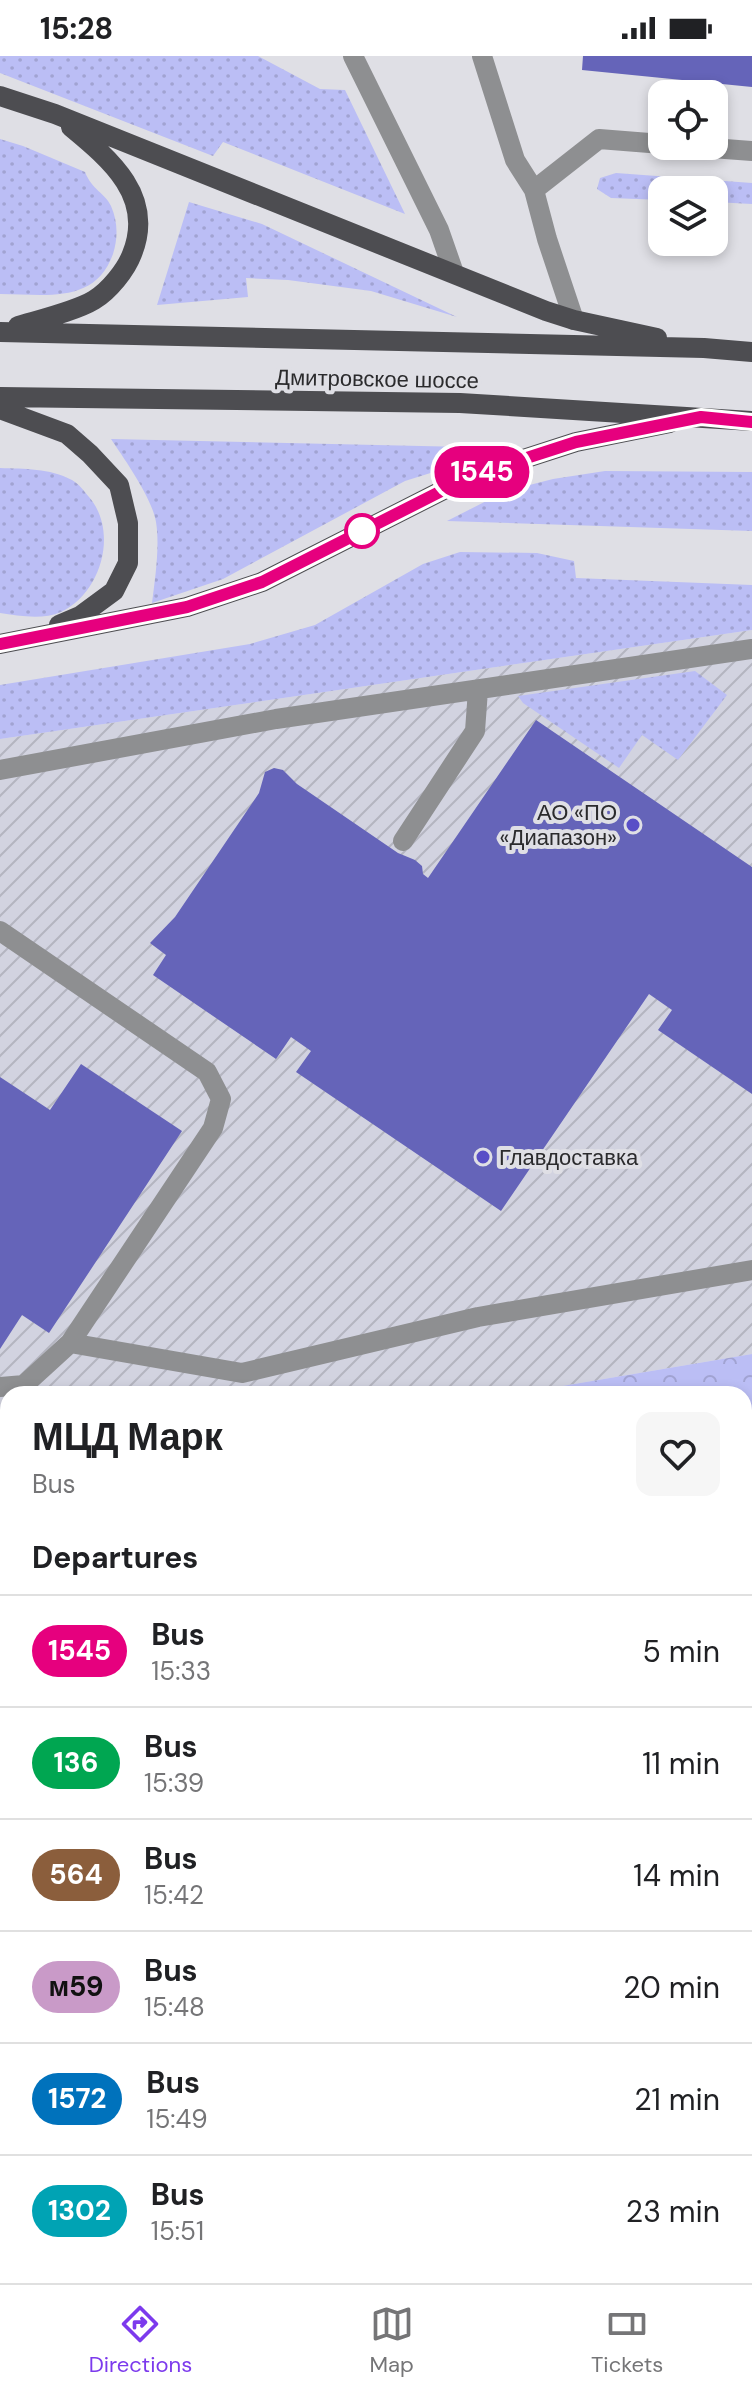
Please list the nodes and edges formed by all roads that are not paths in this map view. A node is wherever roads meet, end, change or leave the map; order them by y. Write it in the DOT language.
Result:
graph roads {
  1 [pos="353,56"];
  2 [pos="482,56"];
  3 [pos="0,96"];
  4 [pos="55,114"];
  5 [pos="648,143"];
  6 [pos="728,149"];
  7 [pos="752,151"];
  8 [pos="534,190"];
  9 [pos="454,273"];
  10 [pos="574,320"];
  11 [pos="0,332"];
  12 [pos="704,348"];
  13 [pos="752,352"];
  14 [pos="0,397"];
  15 [pos="0,409"];
  16 [pos="701,417"];
  17 [pos="752,421"];
  18 [pos="26,640"];
  19 [pos="0,644"];
  20 [pos="752,649"];
  21 [pos="478,690"];
  22 [pos="0,770"];
  23 [pos="403,841"];
  24 [pos="0,931"];
  25 [pos="752,1270"];
  26 [pos="70,1343"];
  27 [pos="12,1386"];
  1 -- 9 [label="street"];
  2 -- 8 [label="street"];
  3 -- 4 [label="main road"];
  4 -- 9 [label="main road"];
  4 -- 11 [label="main road"];
  5 -- 8 [label="street"];
  6 -- 7 [label="street"];
  8 -- 10 [label="street"];
  9 -- 10 [label="main road"];
  10 -- 12 [label="main road"];
  11 -- 12 [label="main road, Дмитровское шоссе"];
  12 -- 13 [label="main road, Дмитровское шоссе"];
  14 -- 16 [label="main road, Дмитровское шоссе"];
  15 -- 18 [label="main road"];
  16 -- 17 [label="main road, Дмитровское шоссе"];
  16 -- 18 [label="main road"];
  18 -- 19 [label="main road"];
  20 -- 21 [label="street"];
  21 -- 22 [label="street"];
  21 -- 23 [label="street"];
  24 -- 26 [label="street"];
  25 -- 26 [label="street"];
  26 -- 27 [label="street"];
}
